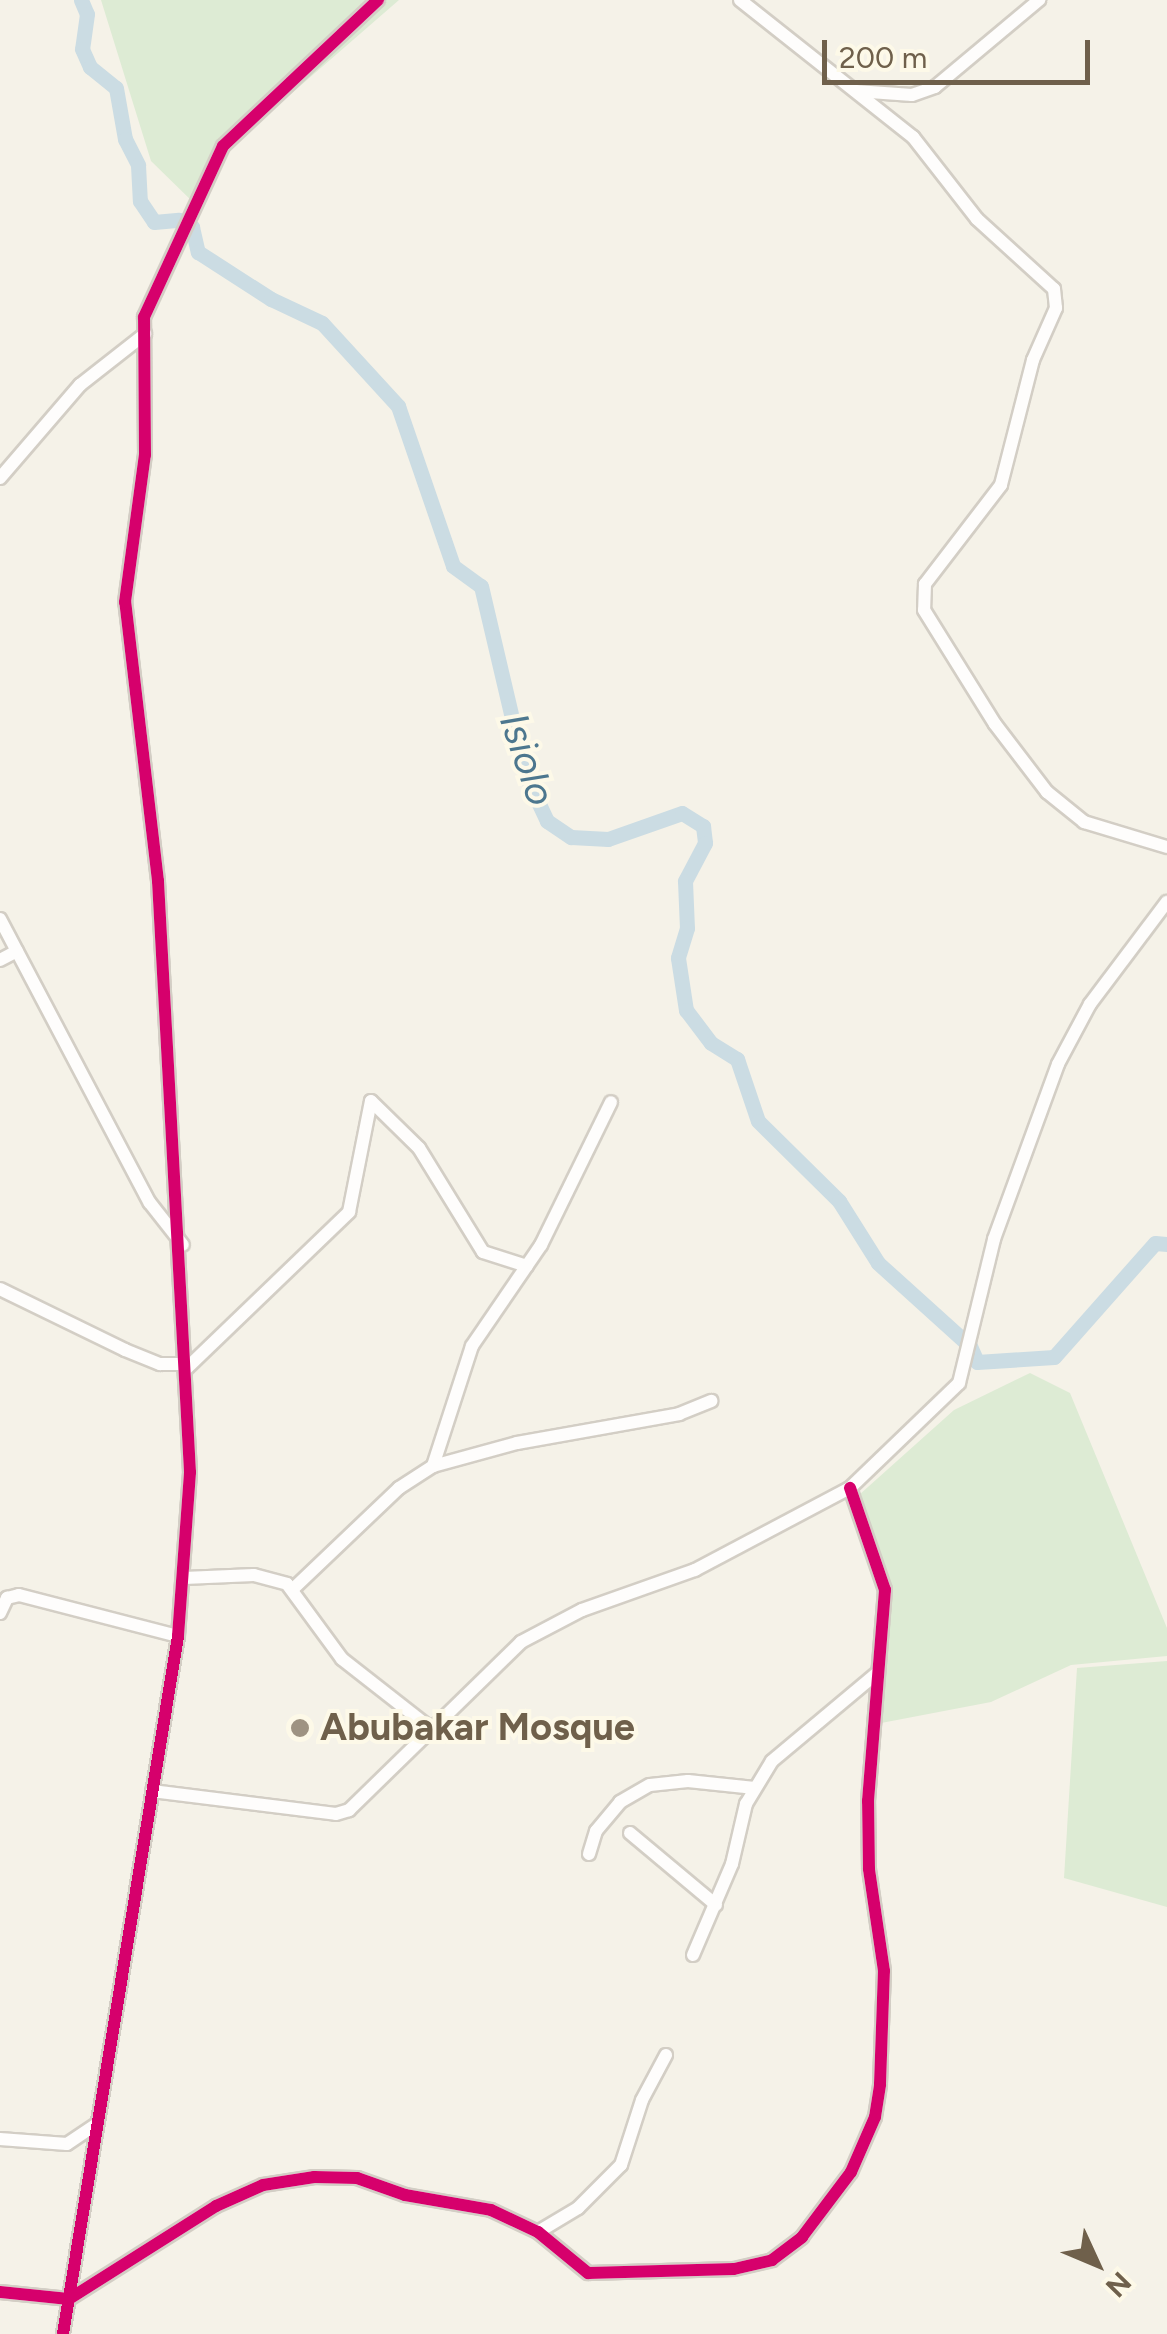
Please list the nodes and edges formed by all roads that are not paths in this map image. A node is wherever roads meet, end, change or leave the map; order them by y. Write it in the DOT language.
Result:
graph roads {
  1 [pos="378,0"];
  2 [pos="740,0"];
  3 [pos="1040,0"];
  4 [pos="854,91"];
  5 [pos="145,334"];
  6 [pos="0,478"];
  7 [pos="1167,847"];
  8 [pos="1167,902"];
  9 [pos="0,919"];
  10 [pos="18,951"];
  11 [pos="0,960"];
  12 [pos="611,1102"];
  13 [pos="183,1246"];
  14 [pos="526,1266"];
  15 [pos="0,1289"];
  16 [pos="186,1366"];
  17 [pos="712,1400"];
  18 [pos="433,1466"];
  19 [pos="850,1488"];
  20 [pos="184,1578"];
  21 [pos="294,1588"];
  22 [pos="0,1613"];
  23 [pos="178,1636"];
  24 [pos="876,1674"];
  25 [pos="429,1727"];
  26 [pos="755,1788"];
  27 [pos="152,1791"];
  28 [pos="630,1833"];
  29 [pos="589,1854"];
  30 [pos="716,1905"];
  31 [pos="693,1955"];
  32 [pos="666,2055"];
  33 [pos="98,2124"];
  34 [pos="0,2138"];
  35 [pos="538,2232"];
  36 [pos="0,2292"];
  37 [pos="69,2299"];
  38 [pos="63,2334"];
  1 -- 5 [label="street"];
  2 -- 4 [label="street"];
  3 -- 4 [label="street"];
  4 -- 7 [label="street"];
  5 -- 6 [label="street"];
  5 -- 13 [label="street"];
  8 -- 19 [label="street"];
  9 -- 10 [label="street"];
  10 -- 11 [label="street"];
  10 -- 13 [label="street"];
  12 -- 14 [label="street"];
  13 -- 16 [label="street"];
  14 -- 16 [label="street"];
  14 -- 18 [label="street"];
  15 -- 16 [label="street"];
  16 -- 20 [label="street"];
  17 -- 18 [label="street"];
  18 -- 21 [label="street"];
  19 -- 24 [label="street"];
  19 -- 25 [label="street"];
  20 -- 21 [label="street"];
  20 -- 23 [label="street"];
  21 -- 25 [label="street"];
  22 -- 23 [label="street"];
  23 -- 27 [label="street"];
  24 -- 26 [label="street"];
  24 -- 35 [label="street"];
  25 -- 27 [label="street"];
  26 -- 29 [label="street"];
  26 -- 30 [label="street"];
  27 -- 33 [label="street"];
  28 -- 30 [label="street"];
  30 -- 31 [label="street"];
  32 -- 35 [label="street"];
  33 -- 34 [label="street"];
  33 -- 37 [label="street"];
  35 -- 37 [label="street"];
  36 -- 37 [label="street"];
  37 -- 38 [label="street"];
}
